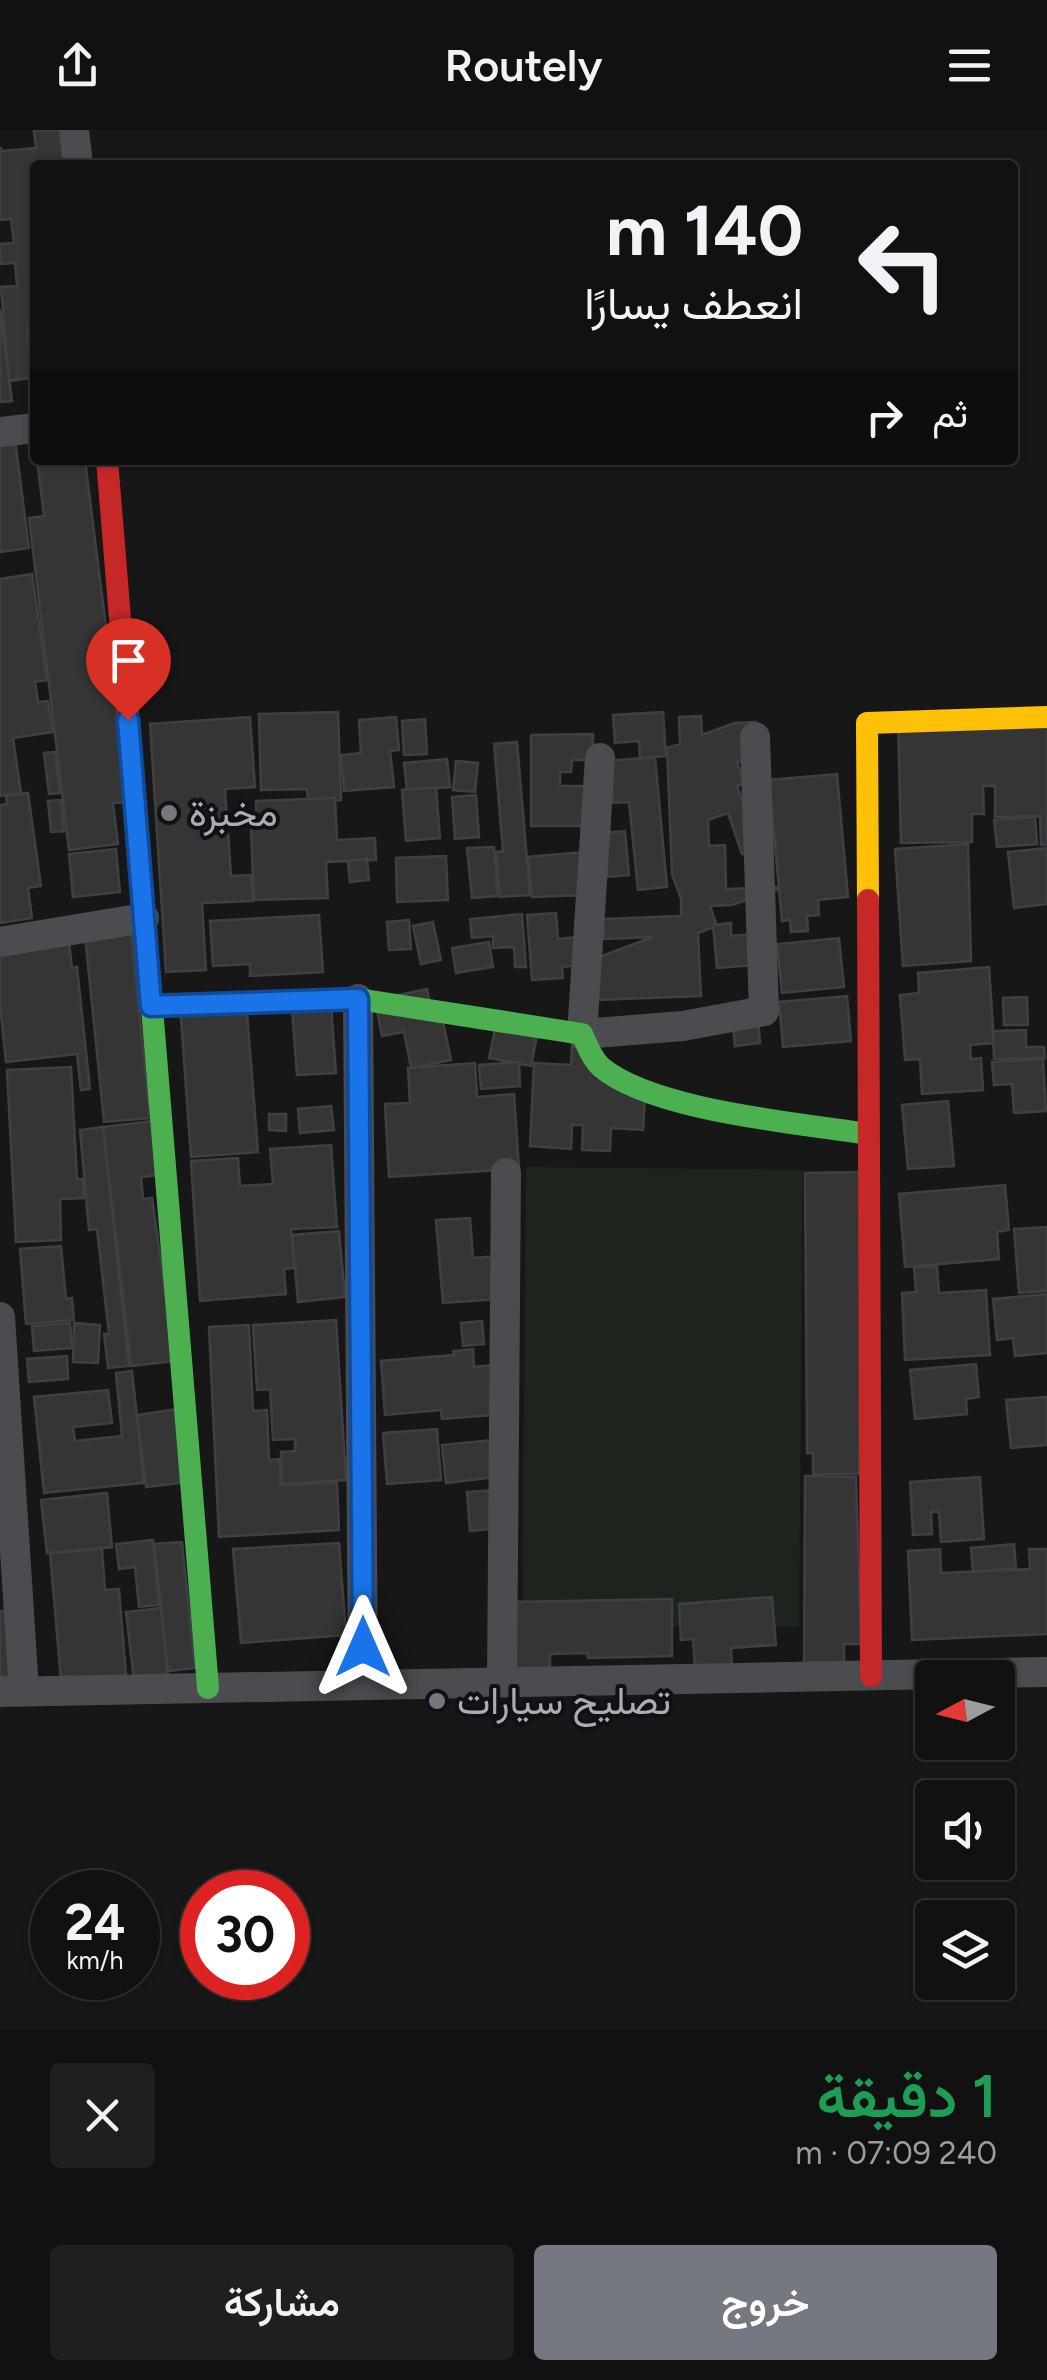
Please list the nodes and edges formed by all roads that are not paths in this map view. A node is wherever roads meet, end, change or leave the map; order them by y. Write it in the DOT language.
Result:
graph roads {
  1 [pos="74,130"];
  2 [pos="77,160"];
  3 [pos="30,429"];
  4 [pos="0,432"];
  5 [pos="108,465"];
  6 [pos="1047,717"];
  7 [pos="755,737"];
  8 [pos="600,758"];
  9 [pos="144,918"];
  10 [pos="0,942"];
  11 [pos="358,999"];
  12 [pos="151,1006"];
  13 [pos="582,1034"];
  14 [pos="868,1134"];
  15 [pos="506,1173"];
  16 [pos="0,1317"];
  17 [pos="1047,1672"];
  18 [pos="871,1676"];
  19 [pos="502,1682"];
  20 [pos="363,1685"];
  21 [pos="208,1688"];
  22 [pos="12,1692"];
  1 -- 2 [label="street"];
  3 -- 4 [label="street"];
  5 -- 9 [label="street"];
  6 -- 14 [label="street"];
  7 -- 13 [label="street"];
  8 -- 13 [label="street"];
  9 -- 10 [label="street"];
  9 -- 12 [label="street"];
  11 -- 12 [label="street"];
  11 -- 13 [label="street"];
  11 -- 20 [label="street"];
  12 -- 21 [label="street"];
  13 -- 14 [label="street"];
  14 -- 18 [label="street"];
  15 -- 19 [label="street"];
  16 -- 22 [label="street"];
  17 -- 18 [label="street"];
  18 -- 19 [label="street"];
  19 -- 20 [label="street"];
  20 -- 21 [label="street"];
  21 -- 22 [label="street"];
}
